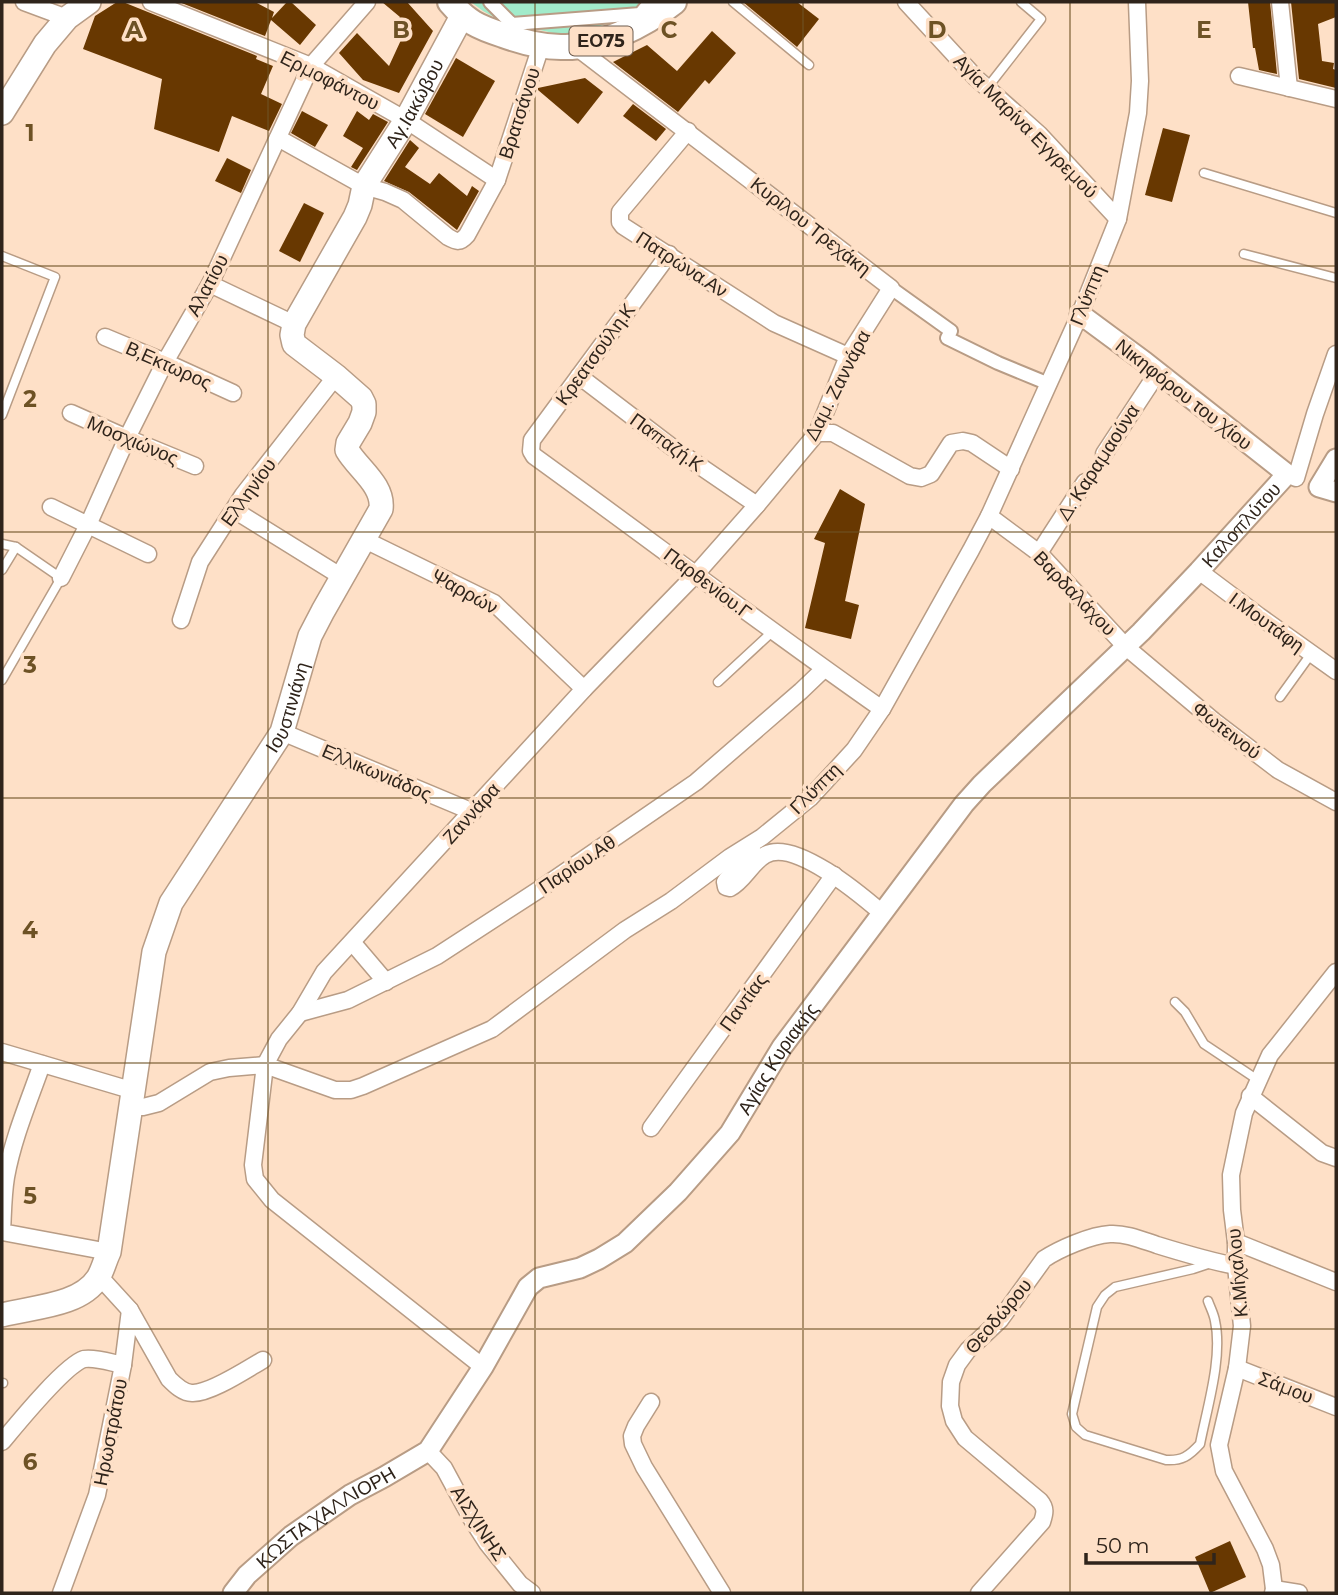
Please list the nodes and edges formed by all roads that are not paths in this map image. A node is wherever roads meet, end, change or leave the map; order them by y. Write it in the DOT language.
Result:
graph roads {
  1 [pos="24,2"];
  2 [pos="89,2"];
  3 [pos="151,2"];
  4 [pos="367,2"];
  5 [pos="490,2"];
  6 [pos="650,2"];
  7 [pos="674,2"];
  8 [pos="733,2"];
  9 [pos="906,2"];
  10 [pos="1021,2"];
  11 [pos="1137,2"];
  12 [pos="1280,2"];
  13 [pos="456,9"];
  14 [pos="67,18"];
  15 [pos="530,43"];
  16 [pos="576,47"];
  17 [pos="809,65"];
  18 [pos="311,66"];
  19 [pos="1238,76"];
  20 [pos="987,88"];
  21 [pos="1289,88"];
  22 [pos="1336,99"];
  23 [pos="2,113"];
  24 [pos="406,120"];
  25 [pos="688,131"];
  26 [pos="278,138"];
  27 [pos="1204,173"];
  28 [pos="497,180"];
  29 [pos="364,186"];
  30 [pos="1336,213"];
  31 [pos="1118,219"];
  32 [pos="669,254"];
  33 [pos="1244,254"];
  34 [pos="2,256"];
  35 [pos="1336,278"];
  36 [pos="209,284"];
  37 [pos="891,288"];
  38 [pos="1080,314"];
  39 [pos="294,324"];
  40 [pos="105,337"];
  41 [pos="1336,354"];
  42 [pos="848,356"];
  43 [pos="165,362"];
  44 [pos="1158,372"];
  45 [pos="336,376"];
  46 [pos="579,376"];
  47 [pos="1049,384"];
  48 [pos="233,393"];
  49 [pos="71,413"];
  50 [pos="2,415"];
  51 [pos="817,432"];
  52 [pos="127,439"];
  53 [pos="1104,454"];
  54 [pos="534,456"];
  55 [pos="1336,459"];
  56 [pos="195,466"];
  57 [pos="1011,470"];
  58 [pos="1292,476"];
  59 [pos="1085,482"];
  60 [pos="1328,490"];
  61 [pos="757,505"];
  62 [pos="51,507"];
  63 [pos="233,509"];
  64 [pos="989,516"];
  65 [pos="88,525"];
  66 [pos="365,540"];
  67 [pos="2,544"];
  68 [pos="16,547"];
  69 [pos="1039,553"];
  70 [pos="148,554"];
  71 [pos="2,570"];
  72 [pos="1199,571"];
  73 [pos="696,574"];
  74 [pos="342,577"];
  75 [pos="61,578"];
  76 [pos="181,620"];
  77 [pos="772,632"];
  78 [pos="1126,647"];
  79 [pos="1311,654"];
  80 [pos="824,668"];
  81 [pos="1336,671"];
  82 [pos="2,680"];
  83 [pos="718,682"];
  84 [pos="584,689"];
  85 [pos="1280,697"];
  86 [pos="882,709"];
  87 [pos="282,732"];
  88 [pos="1336,802"];
  89 [pos="472,812"];
  90 [pos="762,836"];
  91 [pos="834,875"];
  92 [pos="882,913"];
  93 [pos="352,942"];
  94 [pos="1336,972"];
  95 [pos="386,982"];
  96 [pos="1175,1002"];
  97 [pos="300,1013"];
  98 [pos="2,1052"];
  99 [pos="42,1064"];
  100 [pos="265,1065"];
  101 [pos="1258,1080"];
  102 [pos="1250,1096"];
  103 [pos="132,1099"];
  104 [pos="651,1128"];
  105 [pos="1336,1158"];
  106 [pos="2,1231"];
  107 [pos="1236,1242"];
  108 [pos="109,1252"];
  109 [pos="1213,1262"];
  110 [pos="1236,1266"];
  111 [pos="99,1276"];
  112 [pos="1336,1282"];
  113 [pos="1208,1301"];
  114 [pos="130,1310"];
  115 [pos="2,1315"];
  116 [pos="263,1360"];
  117 [pos="123,1365"];
  118 [pos="483,1367"];
  119 [pos="1237,1368"];
  120 [pos="650,1402"];
  121 [pos="1336,1407"];
  122 [pos="2,1441"];
  123 [pos="428,1451"];
  124 [pos="1274,1591"];
  125 [pos="61,1593"];
  126 [pos="233,1593"];
  127 [pos="532,1593"];
  128 [pos="722,1593"];
  129 [pos="979,1593"];
  130 [pos="1297,1593"];
  1 -- 14 [label="street"];
  2 -- 14 [label="main road"];
  3 -- 18 [label="street, Ερμοφάντου"];
  4 -- 18 [label="street, Αλατίου"];
  5 -- 6 [label="street"];
  7 -- 16 [label="main road, ΕΟ75"];
  8 -- 17 [label="lane"];
  9 -- 20 [label="street, Αγία Μαρίνα Εγγρεμού"];
  10 -- 20 [label="lane"];
  11 -- 31 [label="street, Γλύπτη"];
  12 -- 21 [label="street"];
  13 -- 15 [label="main road, ΕΟ75"];
  13 -- 24 [label="main road, Αγ.Ιακώβου"];
  14 -- 23 [label="main road"];
  15 -- 16 [label="main road, ΕΟ75"];
  15 -- 28 [label="street, Βρατσάνου"];
  16 -- 25 [label="street, Κυρίλου Τρεχάκη"];
  18 -- 24 [label="street, Ερμοφάντου"];
  18 -- 26 [label="street, Αλατίου"];
  19 -- 21 [label="street"];
  20 -- 31 [label="street, Αγία Μαρίνα Εγγρεμού"];
  21 -- 22 [label="street"];
  24 -- 28 [label="street, Ερμοφάντου"];
  24 -- 29 [label="main road, Αγ.Ιακώβου"];
  25 -- 32 [label="street, Πατρώνα.Αν"];
  25 -- 37 [label="street, Κυρίλου Τρεχάκη"];
  26 -- 29 [label="street"];
  26 -- 36 [label="street, Αλατίου"];
  27 -- 30 [label="lane"];
  28 -- 29 [label="street, Βρατσάνου"];
  29 -- 39 [label="main road"];
  31 -- 38 [label="street, Γλύπτη"];
  32 -- 42 [label="street, Πατρώνα.Αν"];
  32 -- 46 [label="street, Κρεατσούλη.Κ"];
  33 -- 35 [label="lane"];
  34 -- 50 [label="lane"];
  36 -- 39 [label="street"];
  36 -- 43 [label="street, Αλατίου"];
  37 -- 42 [label="street, Δαμ. Ζαννάρα"];
  37 -- 47 [label="street, Κυρίλου Τρεχάκη"];
  38 -- 44 [label="street, Νικηφόρου του Χίου"];
  38 -- 47 [label="street, Γλύπτη"];
  39 -- 45 [label="main road, Ιουστινιάνη"];
  40 -- 43 [label="street, Β,Εκτωρος"];
  41 -- 58 [label="street, Καλοπλύτου"];
  42 -- 51 [label="street, Δαμ. Ζαννάρα"];
  43 -- 48 [label="street, Β,Εκτωρος"];
  43 -- 52 [label="street, Αλατίου"];
  44 -- 53 [label="street, Δ. Καραμαούνα"];
  44 -- 58 [label="street, Νικηφόρου του Χίου"];
  45 -- 63 [label="street, Ελληνίου"];
  45 -- 66 [label="main road, Ιουστινιάνη"];
  46 -- 54 [label="street, Κρεατσούλη.Κ"];
  46 -- 61 [label="street, Παπαζή.Κ"];
  47 -- 57 [label="street, Γλύπτη"];
  49 -- 52 [label="street, Μοσχιώνος"];
  51 -- 57 [label="street"];
  51 -- 61 [label="street, Δαμ. Ζαννάρα"];
  52 -- 56 [label="street, Μοσχιώνος"];
  52 -- 65 [label="street, Αλατίου"];
  53 -- 59 [label="lane, Δ. Καραμαούνα"];
  54 -- 73 [label="street, Παρθενίου.Γ"];
  55 -- 60 [label="street"];
  57 -- 64 [label="street, Γλύπτη"];
  58 -- 60 [label="street"];
  58 -- 72 [label="street, Καλοπλύτου"];
  59 -- 69 [label="street, Δ. Καραμαούνα"];
  61 -- 73 [label="street, Δαμ. Ζαννάρα"];
  62 -- 65 [label="street"];
  63 -- 74 [label="street"];
  63 -- 76 [label="street, Ελληνίου"];
  64 -- 69 [label="street, Βαρδαλάχου"];
  64 -- 86 [label="street, Γλύπτη"];
  65 -- 70 [label="street"];
  65 -- 75 [label="street, Αλατίου"];
  66 -- 74 [label="main road, Ιουστινιάνη"];
  66 -- 84 [label="street, Ψαρρών"];
  67 -- 68 [label="lane"];
  68 -- 71 [label="lane"];
  68 -- 75 [label="lane"];
  69 -- 78 [label="street, Βαρδαλάχου"];
  72 -- 78 [label="street, Καλοπλύτου"];
  72 -- 79 [label="street, Ι.Μουτάφη"];
  73 -- 77 [label="street, Παρθενίου.Γ"];
  73 -- 84 [label="street, Ζαννάρα"];
  74 -- 87 [label="main road, Ιουστινιάνη"];
  75 -- 82 [label="lane"];
  77 -- 80 [label="street, Παρθενίου.Γ"];
  77 -- 83 [label="lane"];
  78 -- 88 [label="street, Φωτεινού"];
  78 -- 92 [label="street, Αγίας Κυριακής"];
  79 -- 81 [label="street, Ι.Μουτάφη"];
  79 -- 85 [label="lane"];
  80 -- 86 [label="street, Παρθενίου.Γ"];
  80 -- 95 [label="street, Παρίου.Αθ"];
  84 -- 89 [label="street, Ζαννάρα"];
  86 -- 90 [label="street, Γλύπτη"];
  87 -- 89 [label="street, Ελλικωνιάδος"];
  87 -- 103 [label="main road, Ιουστινιάνη"];
  89 -- 93 [label="street, Ζαννάρα"];
  90 -- 91 [label="street"];
  90 -- 100 [label="street, Γλύπτη"];
  91 -- 92 [label="street"];
  91 -- 104 [label="street, Παντίας"];
  92 -- 118 [label="street, Αγίας Κυριακής"];
  93 -- 95 [label="street"];
  93 -- 97 [label="street, Ζαννάρα"];
  94 -- 101 [label="street, Κ.Μίχαλου"];
  95 -- 97 [label="street, Παρίου.Αθ"];
  96 -- 101 [label="lane"];
  97 -- 100 [label="street, Ζαννάρα"];
  98 -- 99 [label="street"];
  99 -- 103 [label="street"];
  99 -- 106 [label="street"];
  100 -- 103 [label="street"];
  100 -- 118 [label="street"];
  101 -- 102 [label="street, Κ.Μίχαλου"];
  102 -- 105 [label="street"];
  102 -- 107 [label="street, Κ.Μίχαλου"];
  103 -- 108 [label="main road, Ιουστινιάνη"];
  106 -- 108 [label="street"];
  107 -- 110 [label="street, Κ.Μίχαλου"];
  107 -- 112 [label="street"];
  108 -- 111 [label="main road, Ιουστινιάνη"];
  109 -- 110 [label="street, Θεοδώρου"];
  109 -- 113 [label="lane"];
  109 -- 129 [label="street, Θεοδώρου"];
  110 -- 119 [label="street, Κ.Μίχαλου"];
  111 -- 114 [label="street"];
  111 -- 115 [label="main road"];
  114 -- 116 [label="street"];
  114 -- 117 [label="street, Ηρωστράτου"];
  117 -- 122 [label="street"];
  117 -- 125 [label="street, Ηρωστράτου"];
  118 -- 123 [label="street, Αγίας Κυριακής"];
  119 -- 121 [label="street, Σάμου"];
  119 -- 124 [label="street, Κ.Μίχαλου"];
  120 -- 128 [label="street"];
  123 -- 126 [label="street, ΚΩΣΤΑ ΧΑΛΛΙΟΡΗ"];
  123 -- 127 [label="street, ΑΙΣΧΙΝΗΣ"];
  124 -- 130 [label="street"];
}
